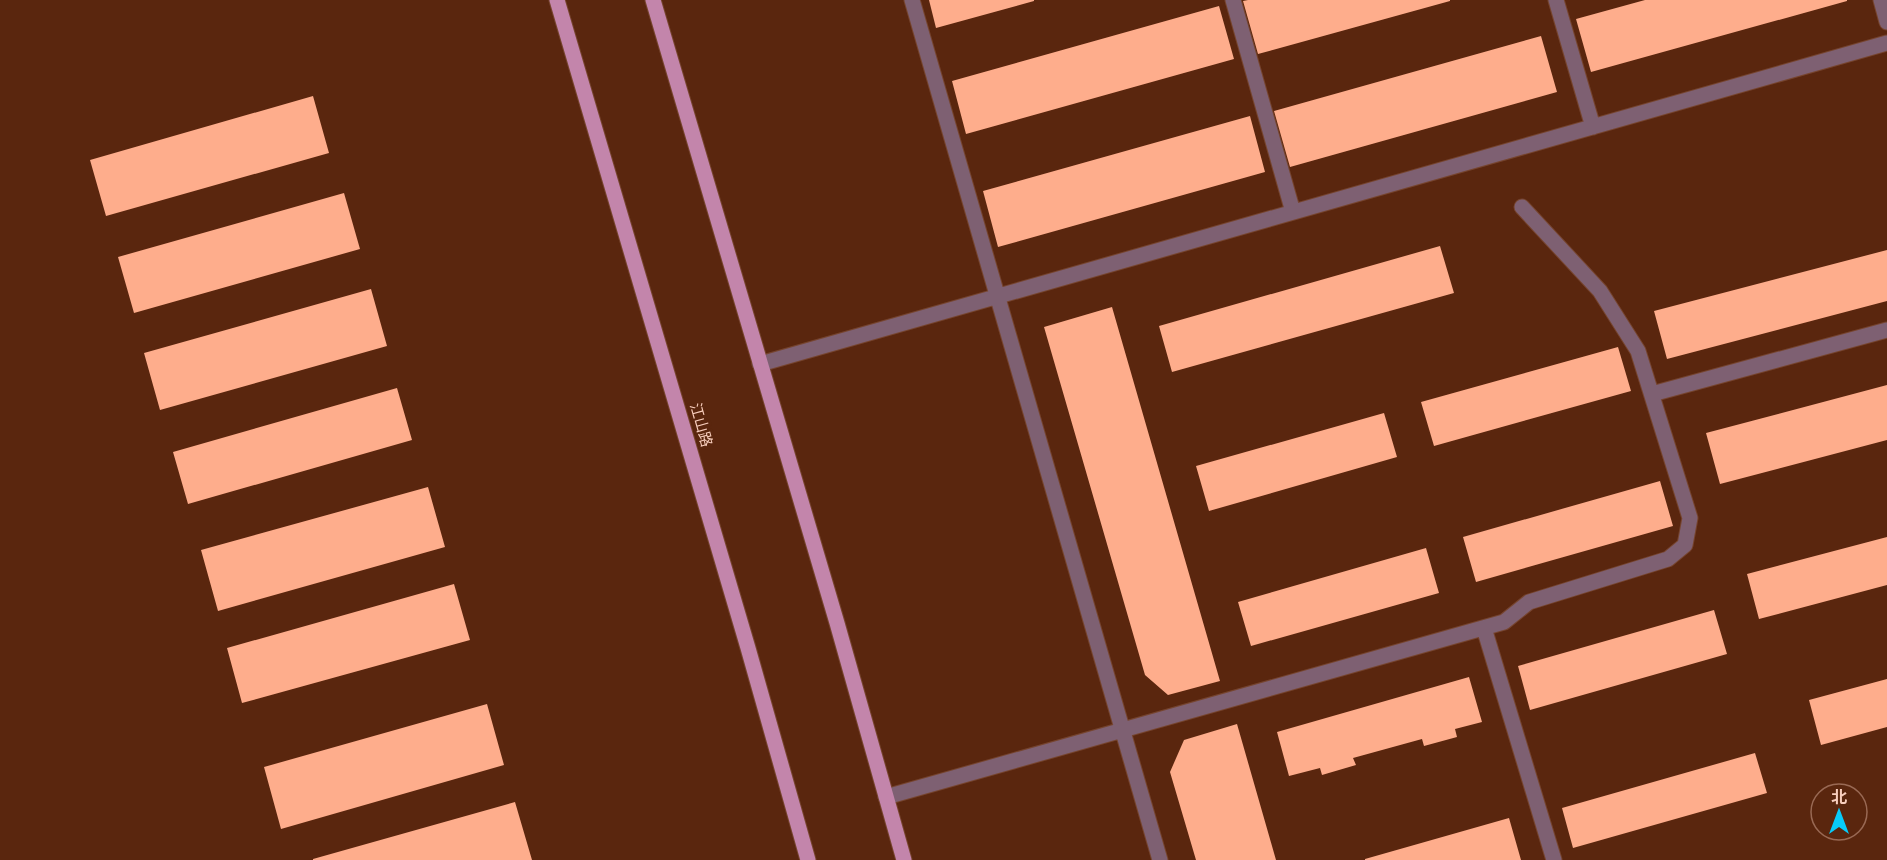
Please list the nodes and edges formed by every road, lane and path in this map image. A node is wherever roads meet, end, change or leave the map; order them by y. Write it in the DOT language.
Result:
graph roads {
  1 [pos="557,0"];
  2 [pos="653,0"];
  3 [pos="912,0"];
  4 [pos="1233,0"];
  5 [pos="1556,0"];
  6 [pos="1881,0"];
  7 [pos="1887,22"];
  8 [pos="1887,43"];
  9 [pos="1593,127"];
  10 [pos="1522,207"];
  11 [pos="1293,212"];
  12 [pos="998,296"];
  13 [pos="1887,330"];
  14 [pos="760,364"];
  15 [pos="1652,394"];
  16 [pos="1485,628"];
  17 [pos="1122,730"];
  18 [pos="886,797"];
  19 [pos="808,860"];
  20 [pos="904,860"];
  21 [pos="1160,860"];
  22 [pos="1554,860"];
  1 -- 19 [label="main road, 江山路"];
  2 -- 14 [label="main road"];
  3 -- 12 [label="street"];
  4 -- 11 [label="street"];
  5 -- 9 [label="street"];
  6 -- 7 [label="street"];
  8 -- 9 [label="street"];
  9 -- 11 [label="street"];
  10 -- 15 [label="street"];
  11 -- 12 [label="street"];
  12 -- 14 [label="street"];
  12 -- 17 [label="street"];
  13 -- 15 [label="street"];
  14 -- 18 [label="main road"];
  15 -- 16 [label="street"];
  16 -- 17 [label="street"];
  16 -- 22 [label="street"];
  17 -- 18 [label="street"];
  17 -- 21 [label="street"];
  18 -- 20 [label="main road"];
}
